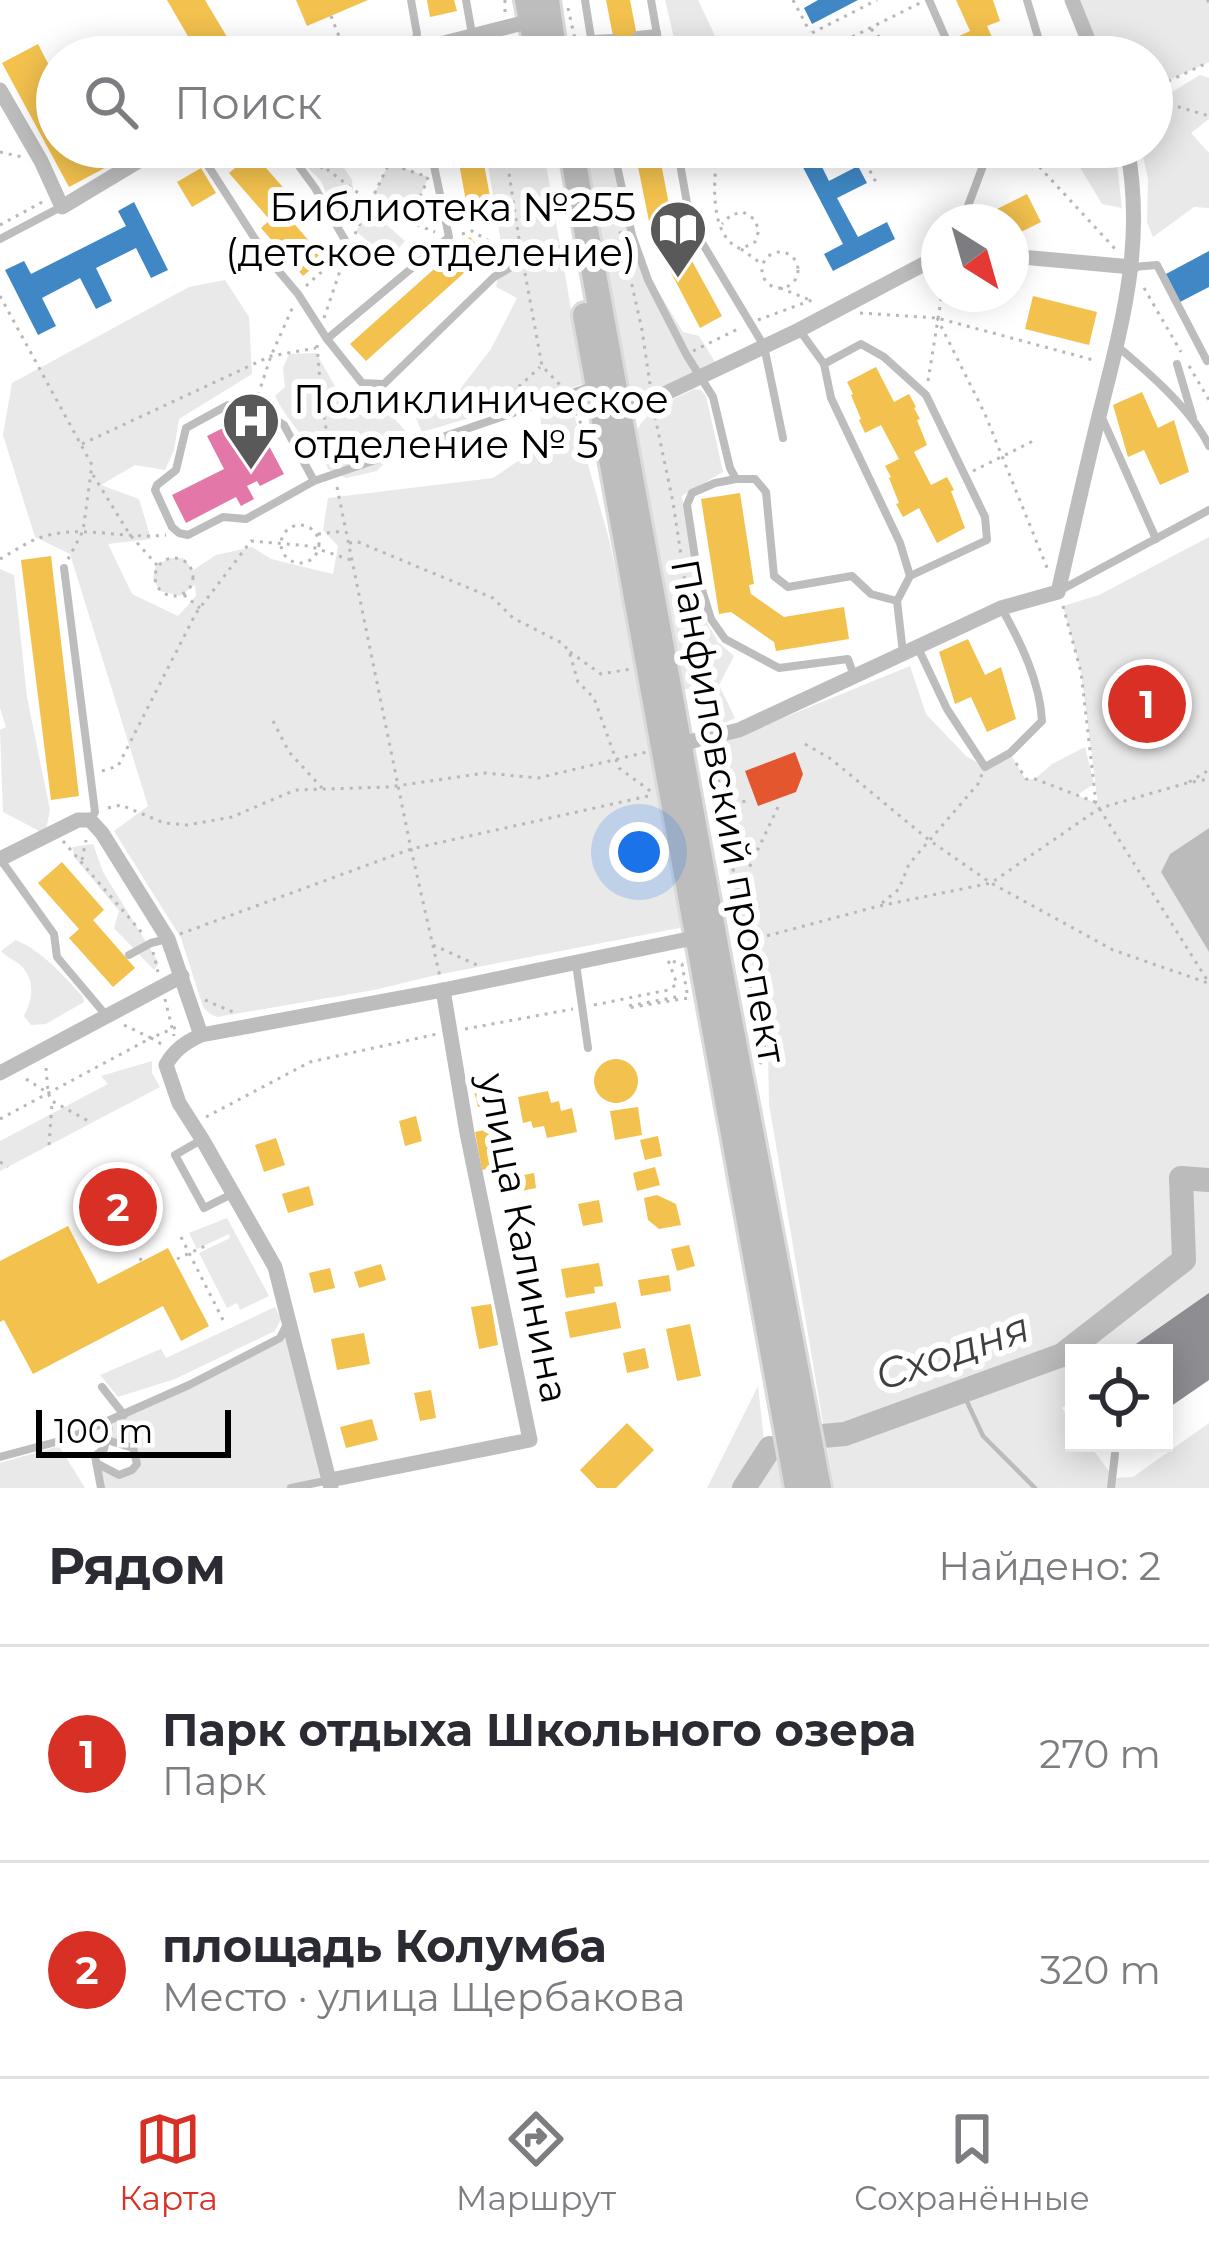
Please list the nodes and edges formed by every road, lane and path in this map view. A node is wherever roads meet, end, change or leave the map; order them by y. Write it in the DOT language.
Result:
graph roads {
  1 [pos="411,0"];
  2 [pos="466,0"];
  3 [pos="548,0"];
  4 [pos="566,0"];
  5 [pos="585,0"];
  6 [pos="651,0"];
  7 [pos="793,0"];
  8 [pos="877,0"];
  9 [pos="928,0"];
  10 [pos="1027,0"];
  11 [pos="1072,0"];
  12 [pos="912,3"];
  13 [pos="529,10"];
  14 [pos="331,16"];
  15 [pos="870,28"];
  16 [pos="810,34"];
  17 [pos="637,35"];
  18 [pos="339,36"];
  19 [pos="416,36"];
  20 [pos="472,36"];
  21 [pos="474,36"];
  22 [pos="552,36"];
  23 [pos="574,36"];
  24 [pos="591,36"];
  25 [pos="648,36"];
  26 [pos="658,36"];
  27 [pos="854,36"];
  28 [pos="878,36"];
  29 [pos="944,36"];
  30 [pos="1038,36"];
  31 [pos="1087,36"];
  32 [pos="1209,62"];
  33 [pos="1173,79"];
  34 [pos="0,90"];
  35 [pos="1173,106"];
  36 [pos="1209,116"];
  37 [pos="0,152"];
  38 [pos="36,152"];
  39 [pos="36,160"];
  40 [pos="44,168"];
  41 [pos="121,168"];
  42 [pos="209,168"];
  43 [pos="300,168"];
  44 [pos="322,168"];
  45 [pos="387,168"];
  46 [pos="403,168"];
  47 [pos="434,168"];
  48 [pos="559,168"];
  49 [pos="576,168"];
  50 [pos="618,168"];
  51 [pos="680,168"];
  52 [pos="714,168"];
  53 [pos="868,168"];
  54 [pos="982,168"];
  55 [pos="1040,168"];
  56 [pos="1131,168"];
  57 [pos="877,184"];
  58 [pos="611,190"];
  59 [pos="59,200"];
  60 [pos="370,203"];
  61 [pos="969,204"];
  62 [pos="398,217"];
  63 [pos="722,224"];
  64 [pos="0,225"];
  65 [pos="449,237"];
  66 [pos="0,239"];
  67 [pos="573,245"];
  68 [pos="349,247"];
  69 [pos="741,249"];
  70 [pos="1029,258"];
  71 [pos="522,260"];
  72 [pos="762,263"];
  73 [pos="921,265"];
  74 [pos="1132,267"];
  75 [pos="781,288"];
  76 [pos="0,296"];
  77 [pos="812,300"];
  78 [pos="834,311"];
  79 [pos="938,312"];
  80 [pos="937,318"];
  81 [pos="320,329"];
  82 [pos="799,329"];
  83 [pos="327,339"];
  84 [pos="764,346"];
  85 [pos="1117,346"];
  86 [pos="316,348"];
  87 [pos="271,356"];
  88 [pos="1207,362"];
  89 [pos="824,364"];
  90 [pos="1177,364"];
  91 [pos="1112,365"];
  92 [pos="542,366"];
  93 [pos="701,377"];
  94 [pos="597,384"];
  95 [pos="926,395"];
  96 [pos="652,399"];
  97 [pos="1209,400"];
  98 [pos="254,408"];
  99 [pos="1100,413"];
  100 [pos="620,415"];
  101 [pos="1193,420"];
  102 [pos="478,425"];
  103 [pos="783,438"];
  104 [pos="1035,440"];
  105 [pos="80,444"];
  106 [pos="1209,446"];
  107 [pos="1003,457"];
  108 [pos="91,471"];
  109 [pos="334,474"];
  110 [pos="966,474"];
  111 [pos="736,479"];
  112 [pos="314,481"];
  113 [pos="1209,509"];
  114 [pos="346,530"];
  115 [pos="83,531"];
  116 [pos="179,533"];
  117 [pos="316,534"];
  118 [pos="130,535"];
  119 [pos="1156,539"];
  120 [pos="349,543"];
  121 [pos="0,559"];
  122 [pos="352,560"];
  123 [pos="158,566"];
  124 [pos="64,568"];
  125 [pos="910,576"];
  126 [pos="1058,592"];
  127 [pos="183,593"];
  128 [pos="897,601"];
  129 [pos="200,608"];
  130 [pos="1001,608"];
  131 [pos="569,651"];
  132 [pos="911,651"];
  133 [pos="637,668"];
  134 [pos="854,676"];
  135 [pos="273,721"];
  136 [pos="712,735"];
  137 [pos="680,744"];
  138 [pos="805,744"];
  139 [pos="653,751"];
  140 [pos="1010,753"];
  141 [pos="616,760"];
  142 [pos="985,767"];
  143 [pos="1209,770"];
  144 [pos="90,774"];
  145 [pos="1209,779"];
  146 [pos="1187,783"];
  147 [pos="398,785"];
  148 [pos="324,789"];
  149 [pos="750,800"];
  150 [pos="779,805"];
  151 [pos="1098,805"];
  152 [pos="723,807"];
  153 [pos="92,816"];
  154 [pos="53,835"];
  155 [pos="929,840"];
  156 [pos="411,848"];
  157 [pos="0,859"];
  158 [pos="82,861"];
  159 [pos="991,883"];
  160 [pos="737,893"];
  161 [pos="879,906"];
  162 [pos="698,937"];
  163 [pos="159,941"];
  164 [pos="740,943"];
  165 [pos="431,944"];
  166 [pos="129,955"];
  167 [pos="575,962"];
  168 [pos="682,964"];
  169 [pos="482,967"];
  170 [pos="1209,983"];
  171 [pos="184,984"];
  172 [pos="162,986"];
  173 [pos="753,987"];
  174 [pos="443,990"];
  175 [pos="682,996"];
  176 [pos="106,1016"];
  177 [pos="242,1016"];
  178 [pos="201,1035"];
  179 [pos="588,1048"];
  180 [pos="176,1051"];
  181 [pos="46,1068"];
  182 [pos="759,1068"];
  183 [pos="0,1072"];
  184 [pos="26,1078"];
  185 [pos="48,1094"];
  186 [pos="52,1101"];
  187 [pos="0,1118"];
  188 [pos="92,1123"];
  189 [pos="202,1139"];
  190 [pos="50,1145"];
  191 [pos="0,1162"];
  192 [pos="8,1167"];
  193 [pos="232,1194"];
  194 [pos="182,1237"];
  195 [pos="205,1246"];
  196 [pos="190,1253"];
  197 [pos="177,1259"];
  198 [pos="223,1320"];
  199 [pos="289,1320"];
  200 [pos="102,1387"];
  201 [pos="124,1415"];
  202 [pos="104,1424"];
  203 [pos="107,1441"];
  204 [pos="1114,1454"];
  205 [pos="0,1457"];
  206 [pos="98,1464"];
  207 [pos="331,1484"];
  208 [pos="101,1488"];
  209 [pos="291,1488"];
  210 [pos="797,1488"];
  211 [pos="819,1488"];
  212 [pos="1111,1488"];
  1 -- 19 [label="lane"];
  2 -- 20 [label="lane"];
  3 -- 22 [label="main road"];
  4 -- 23 [label="path"];
  5 -- 24 [label="lane"];
  6 -- 26 [label="lane"];
  7 -- 16 [label="path"];
  8 -- 16 [label="path"];
  9 -- 12 [label="path"];
  9 -- 29 [label="lane"];
  10 -- 30 [label="lane"];
  11 -- 31 [label="street"];
  12 -- 15 [label="path"];
  13 -- 21 [label="street"];
  14 -- 18 [label="path"];
  15 -- 27 [label="path"];
  15 -- 28 [label="path"];
  17 -- 25 [label="lane"];
  32 -- 33 [label="path"];
  34 -- 38 [label="street"];
  35 -- 36 [label="path"];
  37 -- 39 [label="path"];
  40 -- 59 [label="street"];
  41 -- 59 [label="street"];
  42 -- 81 [label="lane"];
  43 -- 68 [label="lane"];
  44 -- 60 [label="path"];
  45 -- 60 [label="path"];
  46 -- 62 [label="path"];
  47 -- 65 [label="lane"];
  48 -- 67 [label="main road, Панфиловский проспект"];
  49 -- 100 [label="main road, Панфиловский проспект"];
  50 -- 93 [label="lane"];
  51 -- 84 [label="lane"];
  52 -- 63 [label="path"];
  53 -- 57 [label="path"];
  54 -- 61 [label="lane"];
  55 -- 74 [label="path"];
  56 -- 74 [label="street"];
  58 -- 96 [label="path"];
  59 -- 64 [label="path"];
  59 -- 66 [label="lane"];
  60 -- 62 [label="path"];
  60 -- 68 [label="path"];
  62 -- 65 [label="path"];
  63 -- 69 [label="path"];
  63 -- 69 [label="path"];
  65 -- 71 [label="path"];
  65 -- 83 [label="lane"];
  67 -- 71 [label="lane"];
  67 -- 94 [label="main road, Панфиловский проспект"];
  68 -- 81 [label="path"];
  69 -- 72 [label="path"];
  70 -- 74 [label="street"];
  71 -- 83 [label="lane"];
  72 -- 75 [label="path"];
  72 -- 75 [label="path"];
  73 -- 78 [label="street"];
  74 -- 85 [label="street"];
  74 -- 88 [label="lane"];
  74 -- 97 [label="path"];
  75 -- 77 [label="path"];
  76 -- 105 [label="path"];
  78 -- 80 [label="path"];
  78 -- 82 [label="street"];
  79 -- 80 [label="path"];
  80 -- 91 [label="path"];
  80 -- 95 [label="path"];
  80 -- 107 [label="path"];
  81 -- 83 [label="lane"];
  81 -- 86 [label="path"];
  82 -- 84 [label="street"];
  82 -- 89 [label="lane"];
  84 -- 93 [label="street"];
  84 -- 103 [label="lane"];
  85 -- 91 [label="street"];
  85 -- 101 [label="lane"];
  86 -- 87 [label="path"];
  86 -- 109 [label="path"];
  87 -- 98 [label="path"];
  87 -- 105 [label="path"];
  89 -- 95 [label="lane"];
  89 -- 125 [label="lane"];
  90 -- 101 [label="lane"];
  91 -- 99 [label="street"];
  92 -- 102 [label="path"];
  93 -- 96 [label="street"];
  93 -- 111 [label="lane"];
  94 -- 102 [label="lane"];
  94 -- 162 [label="main road, Панфиловский проспект"];
  95 -- 110 [label="lane"];
  96 -- 100 [label="street"];
  96 -- 136 [label="path"];
  98 -- 112 [label="lane"];
  98 -- 116 [label="lane"];
  99 -- 119 [label="lane"];
  99 -- 126 [label="street"];
  100 -- 137 [label="main road, Панфиловский проспект"];
  101 -- 106 [label="lane"];
  102 -- 109 [label="lane"];
  104 -- 107 [label="path"];
  105 -- 108 [label="path"];
  107 -- 110 [label="path"];
  107 -- 126 [label="path"];
  108 -- 115 [label="path"];
  108 -- 118 [label="path"];
  109 -- 112 [label="lane"];
  109 -- 114 [label="path"];
  110 -- 125 [label="lane"];
  111 -- 128 [label="lane"];
  111 -- 134 [label="lane"];
  112 -- 116 [label="lane"];
  113 -- 119 [label="lane"];
  114 -- 117 [label="path"];
  114 -- 120 [label="path"];
  115 -- 118 [label="path"];
  115 -- 121 [label="path"];
  115 -- 124 [label="path"];
  116 -- 118 [label="path"];
  117 -- 117 [label="path"];
  118 -- 123 [label="path"];
  119 -- 126 [label="lane"];
  120 -- 122 [label="path"];
  120 -- 131 [label="path"];
  122 -- 129 [label="path"];
  122 -- 147 [label="path"];
  123 -- 127 [label="path"];
  123 -- 127 [label="path"];
  124 -- 144 [label="lane"];
  125 -- 128 [label="lane"];
  126 -- 130 [label="street"];
  126 -- 151 [label="path"];
  127 -- 129 [label="path"];
  128 -- 132 [label="lane"];
  129 -- 144 [label="path"];
  130 -- 132 [label="street"];
  130 -- 140 [label="lane"];
  131 -- 133 [label="path"];
  131 -- 141 [label="path"];
  132 -- 134 [label="street"];
  132 -- 142 [label="lane"];
  134 -- 136 [label="street"];
  135 -- 148 [label="path"];
  136 -- 137 [label="street"];
  136 -- 152 [label="path"];
  137 -- 211 [label="main road, Панфиловский проспект"];
  138 -- 155 [label="path"];
  139 -- 141 [label="path"];
  140 -- 142 [label="lane"];
  140 -- 151 [label="path"];
  141 -- 147 [label="path"];
  141 -- 156 [label="path"];
  142 -- 155 [label="path"];
  143 -- 146 [label="path"];
  144 -- 153 [label="lane"];
  145 -- 146 [label="path"];
  146 -- 151 [label="path"];
  147 -- 148 [label="path"];
  147 -- 156 [label="path"];
  148 -- 153 [label="path"];
  149 -- 152 [label="path"];
  150 -- 160 [label="path"];
  151 -- 159 [label="path"];
  151 -- 170 [label="path"];
  152 -- 160 [label="path"];
  153 -- 157 [label="street"];
  153 -- 158 [label="path"];
  153 -- 163 [label="street"];
  154 -- 158 [label="path"];
  155 -- 159 [label="path"];
  155 -- 161 [label="path"];
  156 -- 163 [label="path"];
  156 -- 165 [label="path"];
  157 -- 176 [label="lane"];
  158 -- 163 [label="path"];
  159 -- 161 [label="path"];
  159 -- 170 [label="path"];
  160 -- 164 [label="path"];
  161 -- 164 [label="path"];
  162 -- 167 [label="street"];
  162 -- 210 [label="main road, Панфиловский проспект"];
  163 -- 166 [label="lane"];
  163 -- 171 [label="street"];
  163 -- 172 [label="path"];
  164 -- 173 [label="path"];
  164 -- 173 [label="path"];
  165 -- 169 [label="path"];
  165 -- 174 [label="path"];
  167 -- 174 [label="street"];
  167 -- 179 [label="lane"];
  168 -- 175 [label="path"];
  171 -- 172 [label="street"];
  171 -- 177 [label="path"];
  171 -- 178 [label="street"];
  172 -- 176 [label="street"];
  172 -- 180 [label="path"];
  173 -- 182 [label="path"];
  174 -- 178 [label="street"];
  174 -- 207 [label="street, улица Калинина"];
  176 -- 183 [label="street"];
  178 -- 180 [label="street"];
  180 -- 185 [label="path"];
  180 -- 189 [label="street"];
  181 -- 185 [label="path"];
  184 -- 185 [label="path"];
  185 -- 186 [label="path"];
  185 -- 187 [label="path"];
  186 -- 188 [label="path"];
  186 -- 190 [label="path"];
  189 -- 193 [label="street"];
  189 -- 193 [label="lane"];
  191 -- 192 [label="path"];
  193 -- 199 [label="street"];
  194 -- 196 [label="path"];
  195 -- 196 [label="path"];
  196 -- 197 [label="path"];
  196 -- 198 [label="path"];
  199 -- 201 [label="lane"];
  199 -- 207 [label="street"];
  200 -- 201 [label="lane"];
  201 -- 202 [label="lane"];
  202 -- 203 [label="lane"];
  202 -- 205 [label="lane"];
  203 -- 206 [label="lane"];
  203 -- 206 [label="lane"];
  204 -- 212 [label="lane"];
  206 -- 208 [label="lane"];
  207 -- 209 [label="lane"];
}
